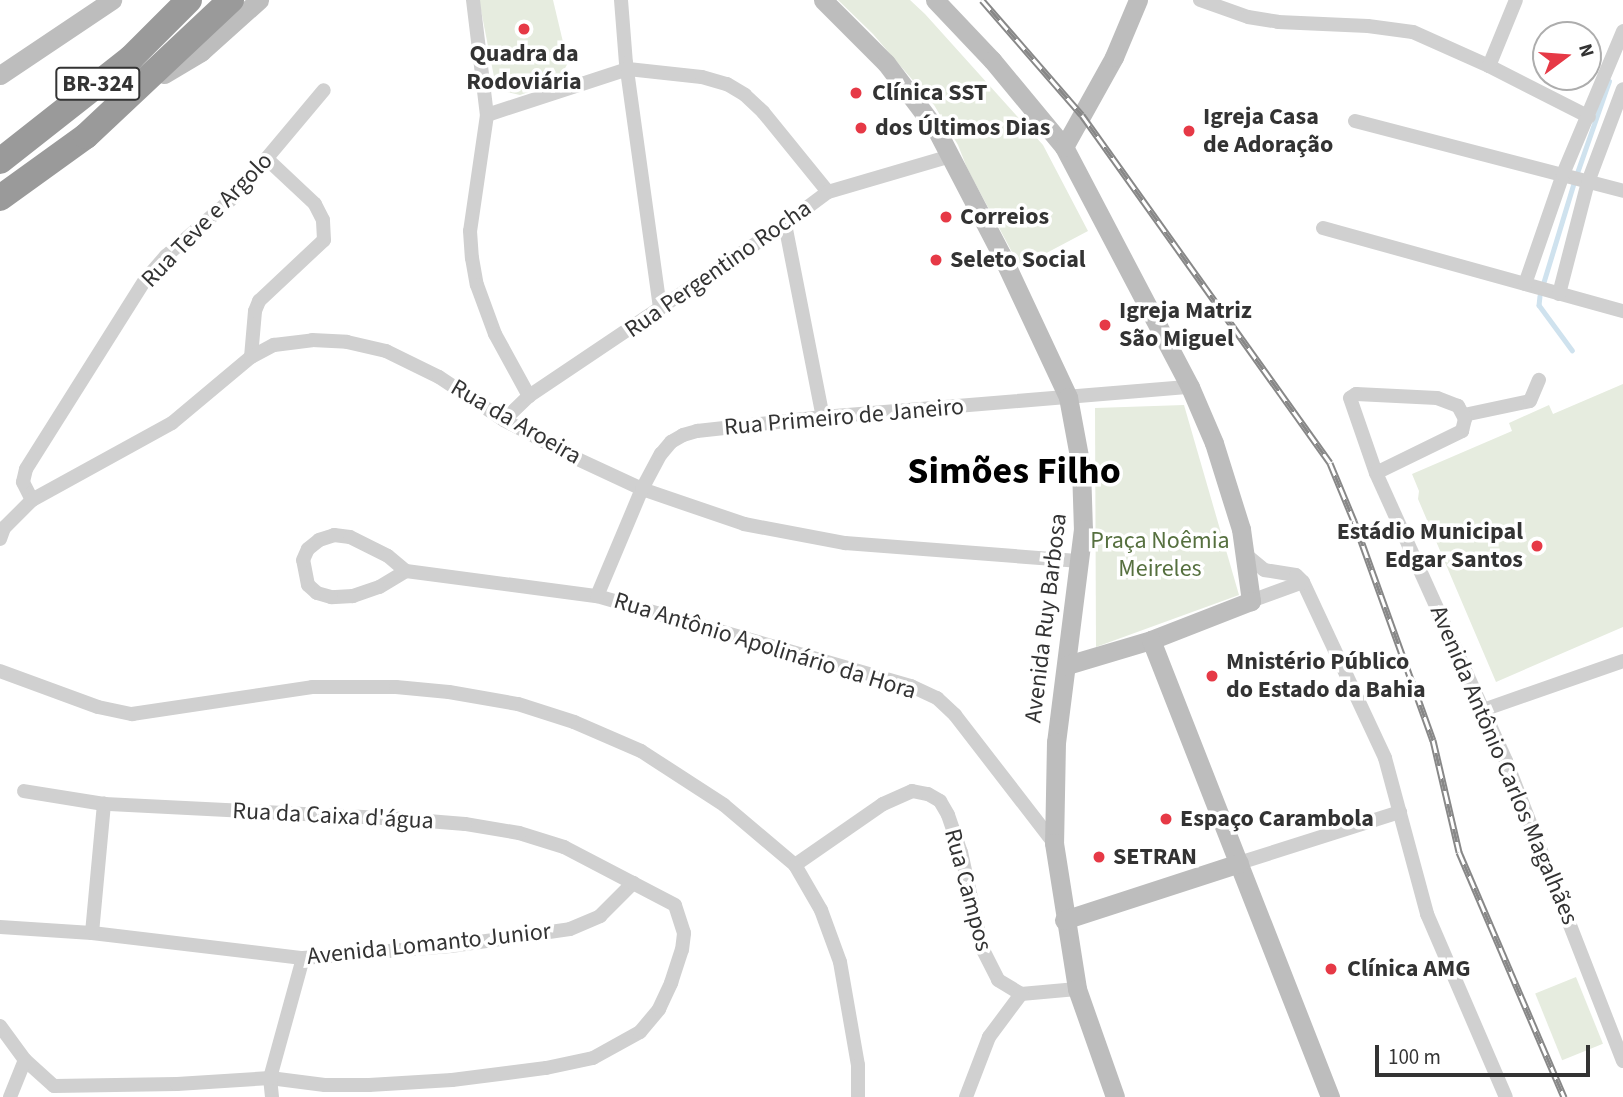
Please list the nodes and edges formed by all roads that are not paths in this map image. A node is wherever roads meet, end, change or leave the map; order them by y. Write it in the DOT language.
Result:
graph roads {
  1 [pos="112,0"];
  2 [pos="189,0"];
  3 [pos="231,0"];
  4 [pos="259,0"];
  5 [pos="473,0"];
  6 [pos="621,0"];
  7 [pos="823,0"];
  8 [pos="934,0"];
  9 [pos="1138,0"];
  10 [pos="1200,0"];
  11 [pos="1516,0"];
  12 [pos="1623,31"];
  13 [pos="1489,66"];
  14 [pos="628,69"];
  15 [pos="0,75"];
  16 [pos="142,87"];
  17 [pos="1623,89"];
  18 [pos="324,90"];
  19 [pos="487,115"];
  20 [pos="1588,117"];
  21 [pos="1355,121"];
  22 [pos="1064,147"];
  23 [pos="951,156"];
  24 [pos="267,159"];
  25 [pos="0,161"];
  26 [pos="1563,174"];
  27 [pos="1588,182"];
  28 [pos="1623,191"];
  29 [pos="828,192"];
  30 [pos="0,198"];
  31 [pos="785,225"];
  32 [pos="1323,228"];
  33 [pos="1525,284"];
  34 [pos="1559,294"];
  35 [pos="660,309"];
  36 [pos="1623,311"];
  37 [pos="251,357"];
  38 [pos="1539,380"];
  39 [pos="1190,387"];
  40 [pos="529,396"];
  41 [pos="1068,397"];
  42 [pos="1464,415"];
  43 [pos="823,417"];
  44 [pos="504,420"];
  45 [pos="1376,473"];
  46 [pos="642,489"];
  47 [pos="32,500"];
  48 [pos="1,530"];
  49 [pos="1244,553"];
  50 [pos="1080,561"];
  51 [pos="406,571"];
  52 [pos="1303,582"];
  53 [pos="597,596"];
  54 [pos="1251,601"];
  55 [pos="1151,640"];
  56 [pos="1623,661"];
  57 [pos="1067,665"];
  58 [pos="0,671"];
  59 [pos="1483,710"];
  60 [pos="24,791"];
  61 [pos="104,804"];
  62 [pos="1399,812"];
  63 [pos="1054,844"];
  64 [pos="1239,863"];
  65 [pos="795,865"];
  66 [pos="633,883"];
  67 [pos="1064,920"];
  68 [pos="0,927"];
  69 [pos="92,933"];
  70 [pos="303,958"];
  71 [pos="1077,989"];
  72 [pos="1021,994"];
  73 [pos="0,1026"];
  74 [pos="25,1060"];
  75 [pos="1623,1061"];
  76 [pos="270,1079"];
  77 [pos="55,1091"];
  78 [pos="177,1091"];
  79 [pos="10,1097"];
  80 [pos="272,1097"];
  81 [pos="858,1097"];
  82 [pos="966,1097"];
  83 [pos="1115,1097"];
  84 [pos="1330,1097"];
  85 [pos="1506,1097"];
  1 -- 15 [label="main road"];
  2 -- 25 [label="highway, BR-324"];
  3 -- 16 [label="highway, BR-324"];
  4 -- 16 [label="main road"];
  5 -- 19 [label="street"];
  6 -- 14 [label="street"];
  7 -- 23 [label="main road, Avenida Ruy Barbosa"];
  8 -- 22 [label="main road"];
  9 -- 22 [label="main road"];
  10 -- 13 [label="street"];
  11 -- 13 [label="street"];
  12 -- 20 [label="street"];
  13 -- 20 [label="street"];
  14 -- 19 [label="street"];
  14 -- 29 [label="street"];
  14 -- 35 [label="street"];
  16 -- 30 [label="highway, BR-324"];
  17 -- 27 [label="street"];
  18 -- 24 [label="street, Rua Teve e Argolo"];
  19 -- 40 [label="street"];
  20 -- 26 [label="street"];
  21 -- 26 [label="street"];
  22 -- 39 [label="main road"];
  23 -- 29 [label="street, Rua Pergentino Rocha"];
  23 -- 41 [label="main road, Avenida Ruy Barbosa"];
  24 -- 37 [label="street"];
  24 -- 47 [label="street, Rua Teve e Argolo"];
  26 -- 27 [label="street"];
  26 -- 33 [label="street"];
  27 -- 28 [label="street"];
  27 -- 34 [label="street"];
  29 -- 31 [label="street, Rua Pergentino Rocha"];
  31 -- 35 [label="street, Rua Pergentino Rocha"];
  31 -- 43 [label="street"];
  32 -- 33 [label="street"];
  33 -- 34 [label="street"];
  34 -- 36 [label="street"];
  35 -- 40 [label="street, Rua Pergentino Rocha"];
  37 -- 44 [label="street, Rua da Aroeira"];
  37 -- 47 [label="street, Rua da Aroeira"];
  38 -- 42 [label="street"];
  39 -- 41 [label="street, Rua Primeiro de Janeiro"];
  39 -- 49 [label="main road"];
  40 -- 44 [label="street, Rua Pergentino Rocha"];
  41 -- 43 [label="street, Rua Primeiro de Janeiro"];
  41 -- 50 [label="main road, Avenida Ruy Barbosa"];
  42 -- 45 [label="street"];
  42 -- 45 [label="street, Avenida Antônio Carlos Magalhães"];
  43 -- 46 [label="street, Rua Primeiro de Janeiro"];
  44 -- 46 [label="street, Rua da Aroeira"];
  45 -- 59 [label="street, Avenida Antônio Carlos Magalhães"];
  46 -- 50 [label="street, Rua da Aroeira"];
  46 -- 53 [label="street, Rua Primeiro de Janeiro"];
  47 -- 48 [label="street, Rua da Aroeira"];
  49 -- 52 [label="street"];
  49 -- 54 [label="main road"];
  50 -- 57 [label="main road, Avenida Ruy Barbosa"];
  51 -- 51 [label="street, Rua Antônio Apolinário da Hora"];
  51 -- 53 [label="street, Rua Antônio Apolinário da Hora"];
  52 -- 54 [label="street"];
  52 -- 62 [label="street"];
  53 -- 63 [label="street, Rua Antônio Apolinário da Hora"];
  54 -- 55 [label="main road"];
  55 -- 57 [label="main road"];
  55 -- 64 [label="main road"];
  56 -- 59 [label="street"];
  57 -- 63 [label="main road, Avenida Ruy Barbosa"];
  58 -- 65 [label="street"];
  59 -- 75 [label="street, Avenida Antônio Carlos Magalhães"];
  60 -- 61 [label="street, Rua da Caixa d'água"];
  61 -- 66 [label="street, Rua da Caixa d'água"];
  61 -- 69 [label="street"];
  62 -- 64 [label="street"];
  62 -- 85 [label="street"];
  63 -- 67 [label="main road, Avenida Ruy Barbosa"];
  64 -- 67 [label="main road"];
  64 -- 84 [label="main road"];
  65 -- 72 [label="street, Rua Campos"];
  65 -- 81 [label="street"];
  66 -- 70 [label="street, Avenida Lomanto Junior"];
  66 -- 76 [label="street, Rua da Caixa d'água"];
  67 -- 71 [label="main road, Avenida Ruy Barbosa"];
  68 -- 69 [label="street, Avenida Lomanto Junior"];
  69 -- 70 [label="street, Avenida Lomanto Junior"];
  70 -- 76 [label="street"];
  71 -- 72 [label="street"];
  71 -- 83 [label="main road, Avenida Ruy Barbosa"];
  72 -- 82 [label="street"];
  73 -- 74 [label="street"];
  74 -- 77 [label="street"];
  74 -- 79 [label="street"];
  76 -- 78 [label="street, Rua da Caixa d'água"];
  76 -- 80 [label="street"];
  77 -- 78 [label="street, Rua da Caixa d'água"];
}
